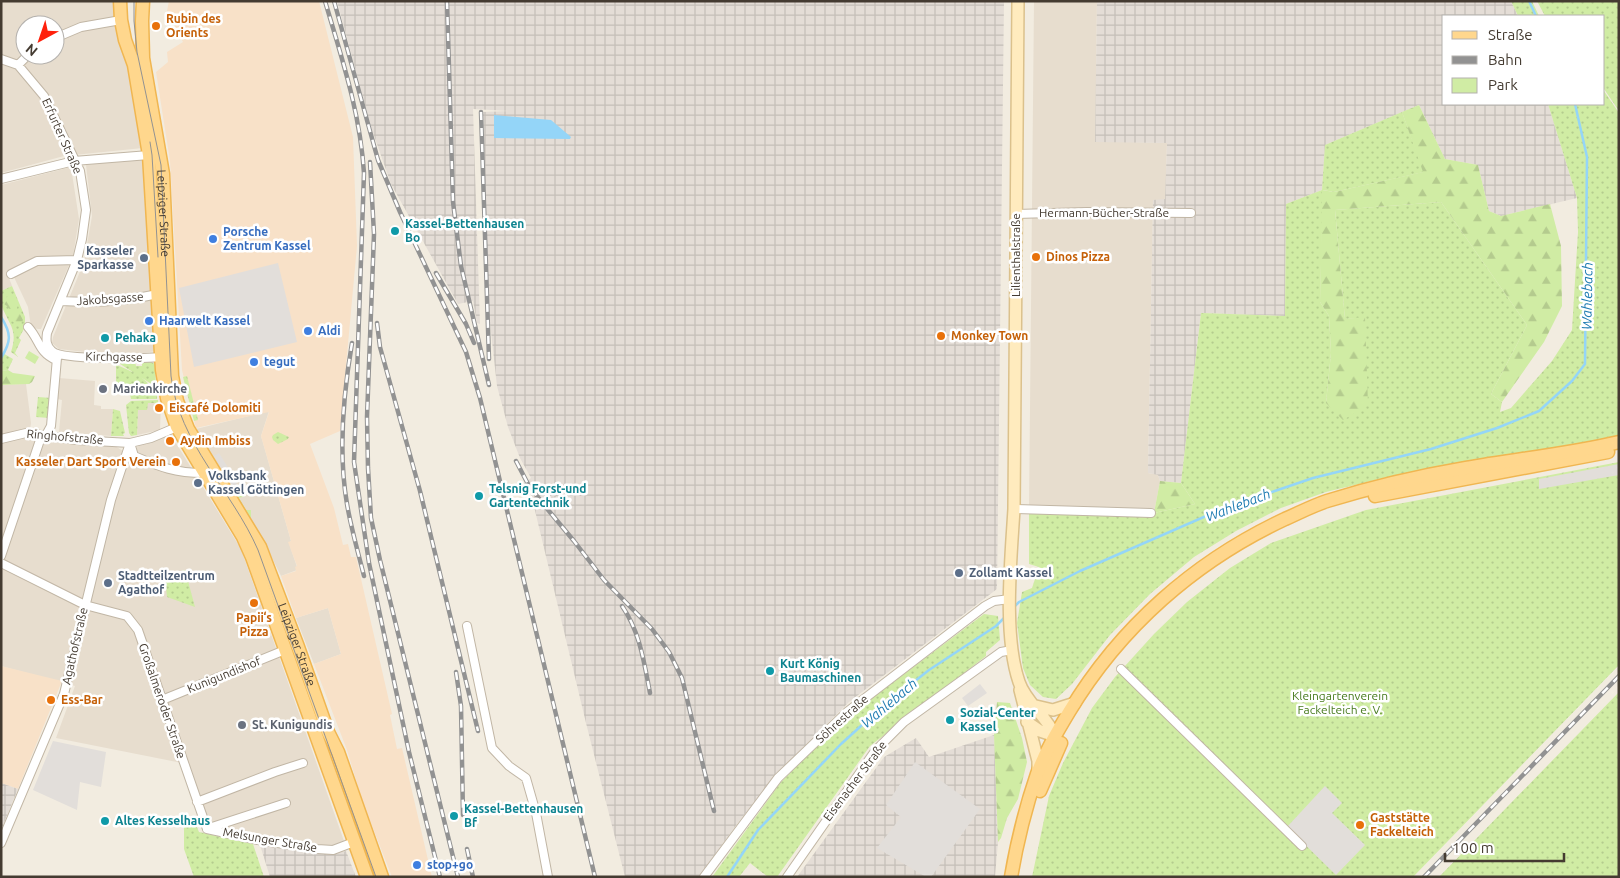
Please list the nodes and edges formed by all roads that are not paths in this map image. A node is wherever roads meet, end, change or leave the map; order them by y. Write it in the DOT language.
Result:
graph roads {
  1 [pos="120,1"];
  2 [pos="143,1"];
  3 [pos="1018,1"];
  4 [pos="121,20"];
  5 [pos="65,34"];
  6 [pos="1,60"];
  7 [pos="15,64"];
  8 [pos="18,65"];
  9 [pos="155,155"];
  10 [pos="74,161"];
  11 [pos="1,179"];
  12 [pos="1191,213"];
  13 [pos="1016,214"];
  14 [pos="77,260"];
  15 [pos="11,274"];
  16 [pos="158,294"];
  17 [pos="61,301"];
  18 [pos="28,327"];
  19 [pos="57,357"];
  20 [pos="166,357"];
  21 [pos="181,425"];
  22 [pos="47,434"];
  23 [pos="1,439"];
  24 [pos="1619,442"];
  25 [pos="130,443"];
  26 [pos="1619,450"];
  27 [pos="204,473"];
  28 [pos="1014,509"];
  29 [pos="1151,513"];
  30 [pos="1,556"];
  31 [pos="1,563"];
  32 [pos="85,605"];
  33 [pos="1010,606"];
  34 [pos="466,626"];
  35 [pos="286,650"];
  36 [pos="1012,650"];
  37 [pos="1121,669"];
  38 [pos="1019,683"];
  39 [pos="1092,689"];
  40 [pos="162,700"];
  41 [pos="1075,703"];
  42 [pos="1034,706"];
  43 [pos="1027,722"];
  44 [pos="1055,736"];
  45 [pos="1058,750"];
  46 [pos="303,763"];
  47 [pos="1038,773"];
  48 [pos="197,802"];
  49 [pos="286,803"];
  50 [pos="207,829"];
  51 [pos="354,842"];
  52 [pos="1,843"];
  53 [pos="1302,846"];
  54 [pos="367,877"];
  55 [pos="382,877"];
  56 [pos="548,877"];
  57 [pos="704,877"];
  58 [pos="787,877"];
  59 [pos="1011,877"];
  60 [pos="1019,877"];
  1 -- 4 [label="main road"];
  2 -- 9 [label="main road, Leipziger Straße"];
  3 -- 13 [label="main road, Lilienthalstraße"];
  4 -- 5 [label="street"];
  4 -- 9 [label="main road"];
  6 -- 7 [label="street"];
  8 -- 10 [label="street, Erfurter Straße"];
  9 -- 10 [label="street"];
  9 -- 16 [label="main road"];
  9 -- 20 [label="main road, Leipziger Straße"];
  10 -- 11 [label="street"];
  10 -- 14 [label="street, Erfurter Straße"];
  12 -- 13 [label="street, Hermann-Bücher-Straße"];
  13 -- 28 [label="main road, Lilienthalstraße"];
  14 -- 15 [label="street"];
  14 -- 17 [label="street, Erfurter Straße"];
  16 -- 17 [label="street, Jakobsgasse"];
  16 -- 20 [label="main road"];
  17 -- 19 [label="street, Erfurter Straße"];
  18 -- 19 [label="street"];
  19 -- 20 [label="street, Kirchgasse"];
  19 -- 22 [label="street"];
  20 -- 21 [label="main road, Leipziger Straße"];
  21 -- 25 [label="street, Ringhofstraße"];
  21 -- 27 [label="main road, Leipziger Straße"];
  21 -- 55 [label="main road, Leipziger Straße"];
  22 -- 23 [label="street, Ringhofstraße"];
  22 -- 25 [label="street, Ringhofstraße"];
  22 -- 30 [label="street"];
  24 -- 41 [label="main road"];
  25 -- 27 [label="street"];
  25 -- 32 [label="street, Agathofstraße"];
  26 -- 39 [label="main road"];
  27 -- 35 [label="main road, Leipziger Straße"];
  28 -- 29 [label="street"];
  28 -- 33 [label="main road, Lilienthalstraße"];
  31 -- 32 [label="street, Großalmeroder Straße"];
  32 -- 40 [label="street, Großalmeroder Straße"];
  32 -- 52 [label="street, Agathofstraße"];
  33 -- 36 [label="main road, Lilienthalstraße"];
  33 -- 57 [label="street, Söhrestraße"];
  34 -- 56 [label="street"];
  35 -- 40 [label="street, Kunigundishof"];
  35 -- 51 [label="main road, Leipziger Straße"];
  36 -- 38 [label="main road, Lilienthalstraße"];
  36 -- 58 [label="street, Eisenacher Straße"];
  37 -- 53 [label="street"];
  38 -- 42 [label="main road, Lilienthalstraße"];
  38 -- 43 [label="main road"];
  39 -- 44 [label="main road"];
  39 -- 45 [label="main road"];
  40 -- 48 [label="street, Großalmeroder Straße"];
  41 -- 42 [label="main road"];
  41 -- 44 [label="main road"];
  42 -- 44 [label="main road, Lilienthalstraße"];
  43 -- 44 [label="main road"];
  43 -- 47 [label="main road"];
  44 -- 45 [label="main road"];
  44 -- 47 [label="main road"];
  45 -- 60 [label="main road"];
  46 -- 48 [label="street"];
  47 -- 59 [label="main road"];
  48 -- 50 [label="street, Großalmeroder Straße"];
  49 -- 50 [label="street, Melsunger Straße"];
  50 -- 51 [label="street, Melsunger Straße"];
  51 -- 54 [label="main road, Leipziger Straße"];
}
